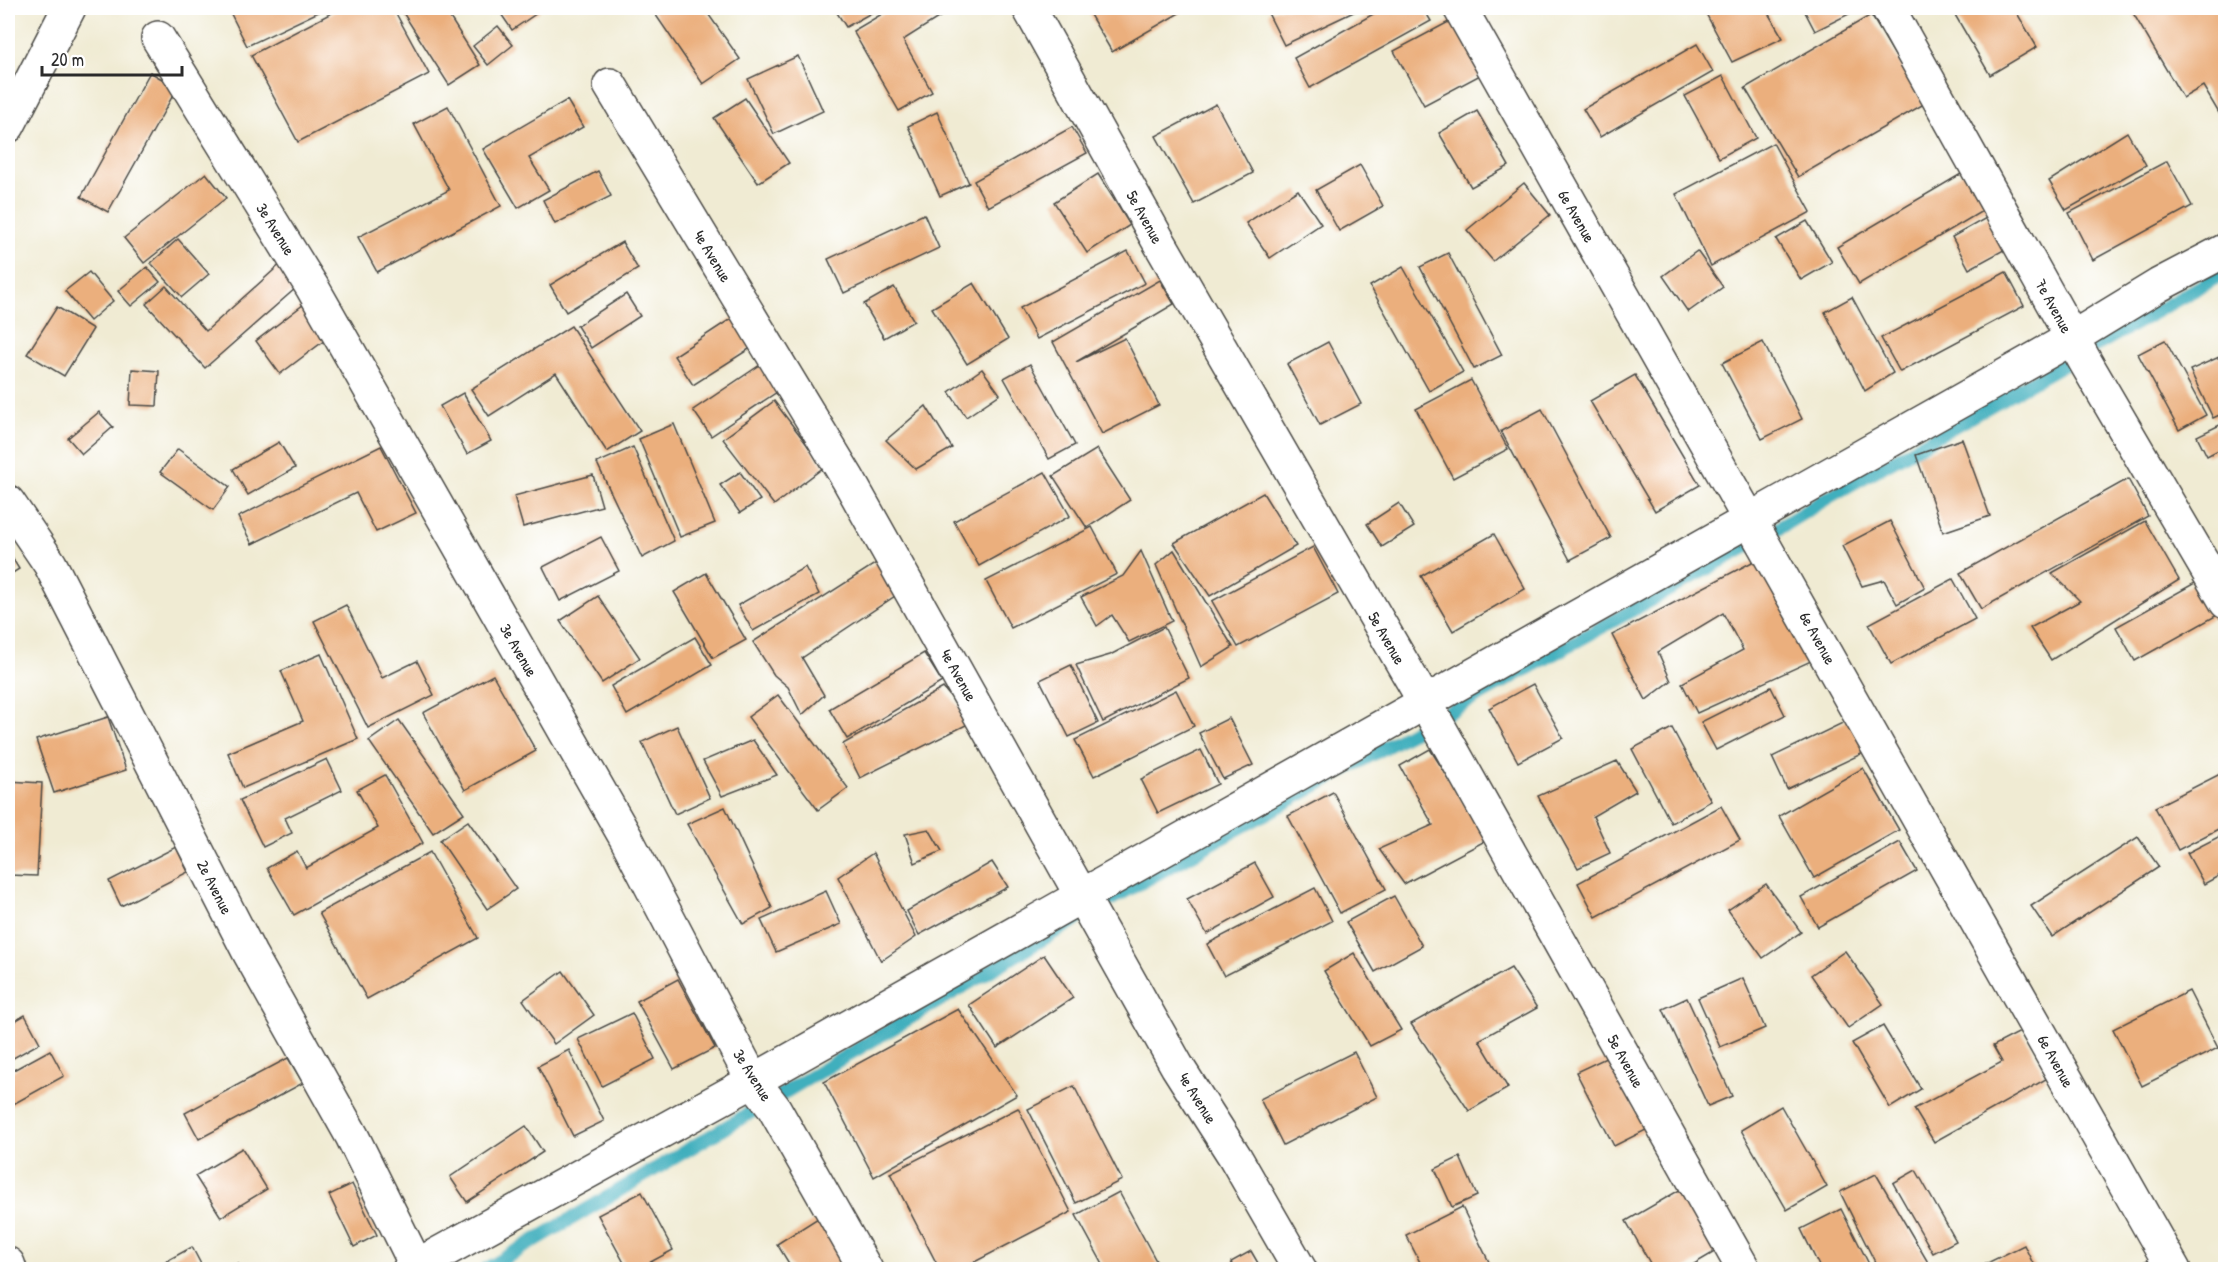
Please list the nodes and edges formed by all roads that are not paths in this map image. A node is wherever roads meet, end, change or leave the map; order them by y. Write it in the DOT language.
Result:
graph roads {
  1 [pos="69,8"];
  2 [pos="1029,8"];
  3 [pos="1460,8"];
  4 [pos="1888,8"];
  5 [pos="158,38"];
  6 [pos="610,85"];
  7 [pos="8,126"];
  8 [pos="2226,250"];
  9 [pos="2078,349"];
  10 [pos="8,502"];
  11 [pos="1757,531"];
  12 [pos="2226,602"];
  13 [pos="1431,714"];
  14 [pos="1089,907"];
  15 [pos="763,1094"];
  16 [pos="8,1264"];
  17 [pos="417,1268"];
  18 [pos="10,1269"];
  19 [pos="866,1269"];
  20 [pos="1300,1269"];
  21 [pos="1744,1269"];
  22 [pos="2174,1269"];
  1 -- 7 [label="street"];
  2 -- 13 [label="street, 5e Avenue"];
  3 -- 11 [label="street, 6e Avenue"];
  4 -- 9 [label="street, 7e Avenue"];
  5 -- 15 [label="street, 3e Avenue"];
  6 -- 14 [label="street, 4e Avenue"];
  8 -- 9 [label="street"];
  9 -- 11 [label="street"];
  9 -- 12 [label="street, 7e Avenue"];
  10 -- 17 [label="street, 2e Avenue"];
  11 -- 13 [label="street"];
  11 -- 22 [label="street, 6e Avenue"];
  13 -- 14 [label="street"];
  13 -- 21 [label="street, 5e Avenue"];
  14 -- 15 [label="street"];
  14 -- 20 [label="street, 4e Avenue"];
  15 -- 17 [label="street"];
  15 -- 19 [label="street, 3e Avenue"];
  16 -- 18 [label="street"];
}
